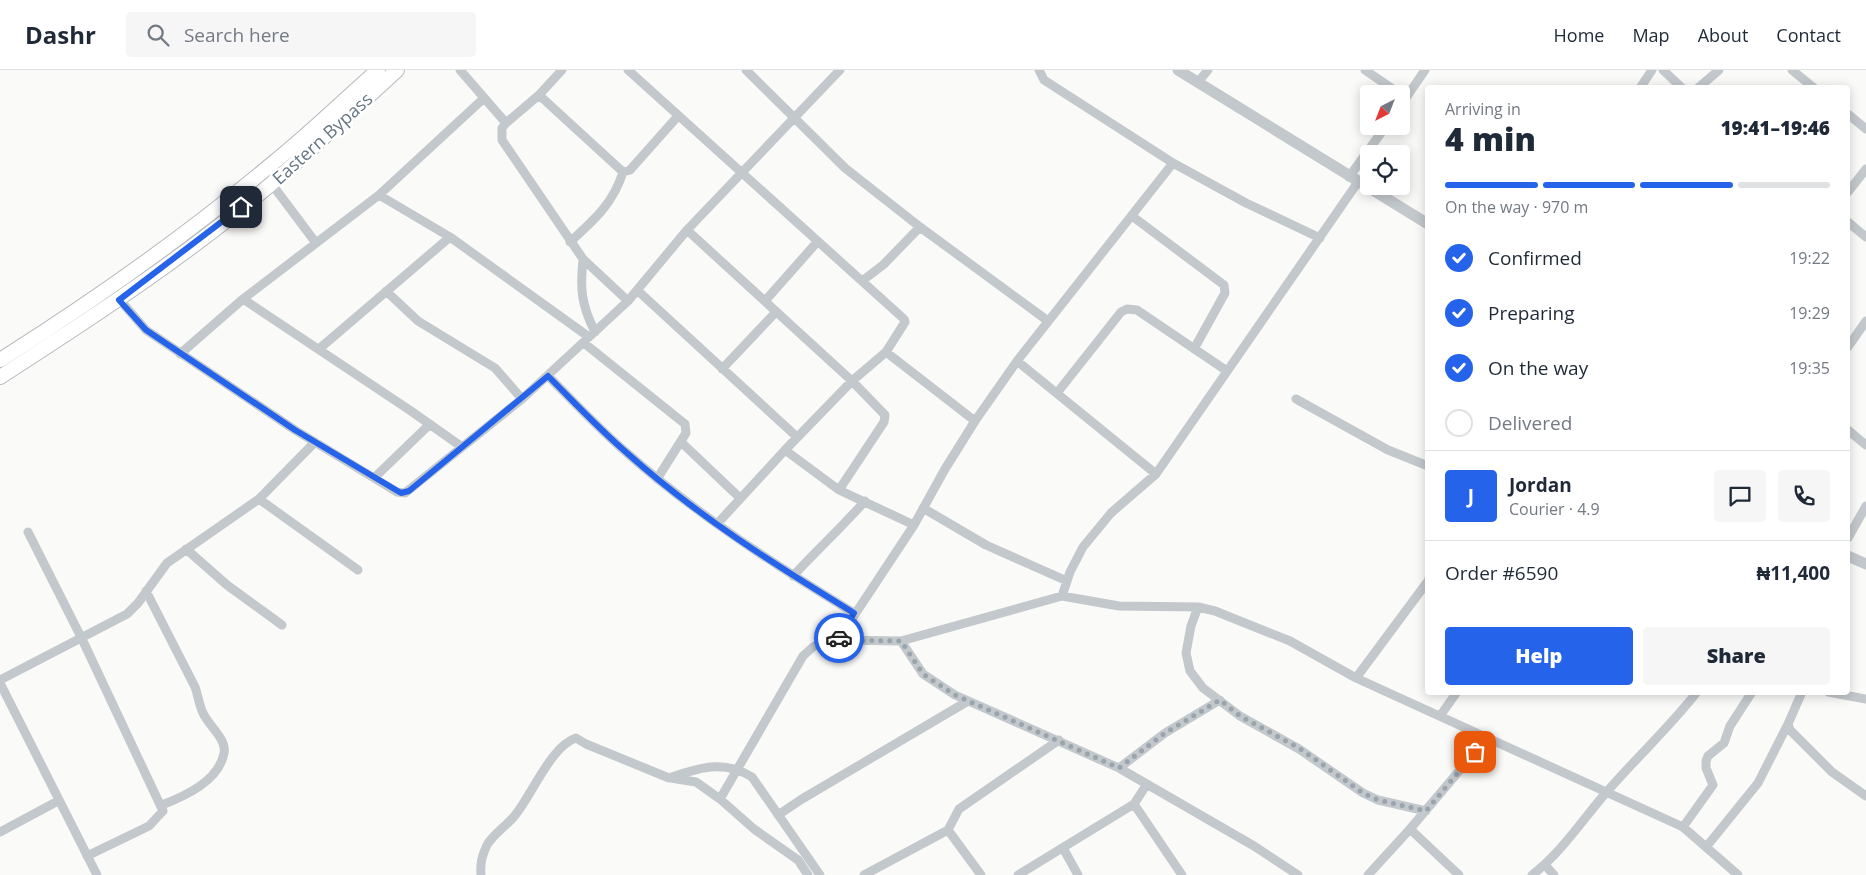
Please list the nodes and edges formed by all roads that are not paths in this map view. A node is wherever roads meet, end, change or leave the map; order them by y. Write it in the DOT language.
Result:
graph roads {
  1 [pos="378,70"];
  2 [pos="397,70"];
  3 [pos="460,70"];
  4 [pos="562,70"];
  5 [pos="628,70"];
  6 [pos="746,70"];
  7 [pos="840,70"];
  8 [pos="1039,70"];
  9 [pos="1178,70"];
  10 [pos="1208,70"];
  11 [pos="1365,70"];
  12 [pos="1426,70"];
  13 [pos="1652,70"];
  14 [pos="1663,70"];
  15 [pos="1720,70"];
  16 [pos="1792,70"];
  17 [pos="1199,82"];
  18 [pos="1385,85"];
  19 [pos="1642,85"];
  20 [pos="1679,85"];
  21 [pos="1702,85"];
  22 [pos="1810,85"];
  23 [pos="1410,89"];
  24 [pos="539,95"];
  25 [pos="484,99"];
  26 [pos="678,116"];
  27 [pos="1850,116"];
  28 [pos="793,118"];
  29 [pos="506,123"];
  30 [pos="1866,129"];
  31 [pos="1380,135"];
  32 [pos="1173,164"];
  33 [pos="1866,169"];
  34 [pos="623,172"];
  35 [pos="741,172"];
  36 [pos="1353,180"];
  37 [pos="271,183"];
  38 [pos="1850,189"];
  39 [pos="379,195"];
  40 [pos="1132,216"];
  41 [pos="1425,222"];
  42 [pos="1850,224"];
  43 [pos="920,227"];
  44 [pos="687,230"];
  45 [pos="450,237"];
  46 [pos="1866,237"];
  47 [pos="1320,238"];
  48 [pos="818,241"];
  49 [pos="570,242"];
  50 [pos="316,243"];
  51 [pos="583,259"];
  52 [pos="862,281"];
  53 [pos="637,290"];
  54 [pos="386,292"];
  55 [pos="244,299"];
  56 [pos="119,300"];
  57 [pos="628,301"];
  58 [pos="765,302"];
  59 [pos="776,312"];
  60 [pos="1048,321"];
  61 [pos="1866,322"];
  62 [pos="589,337"];
  63 [pos="1850,344"];
  64 [pos="1194,348"];
  65 [pos="319,349"];
  66 [pos="886,352"];
  67 [pos="180,354"];
  68 [pos="0,360"];
  69 [pos="1017,361"];
  70 [pos="722,369"];
  71 [pos="1227,371"];
  72 [pos="548,376"];
  73 [pos="0,377"];
  74 [pos="852,381"];
  75 [pos="1057,393"];
  76 [pos="522,398"];
  77 [pos="1296,399"];
  78 [pos="975,421"];
  79 [pos="430,424"];
  80 [pos="1850,432"];
  81 [pos="797,437"];
  82 [pos="315,442"];
  83 [pos="681,442"];
  84 [pos="1866,445"];
  85 [pos="462,447"];
  86 [pos="785,450"];
  87 [pos="1425,465"];
  88 [pos="1156,474"];
  89 [pos="374,478"];
  90 [pos="657,478"];
  91 [pos="839,490"];
  92 [pos="740,498"];
  93 [pos="259,499"];
  94 [pos="865,501"];
  95 [pos="1866,506"];
  96 [pos="923,508"];
  97 [pos="717,524"];
  98 [pos="914,525"];
  99 [pos="28,532"];
  100 [pos="1850,534"];
  101 [pos="186,549"];
  102 [pos="1850,557"];
  103 [pos="1866,564"];
  104 [pos="358,570"];
  105 [pos="793,576"];
  106 [pos="1067,581"];
  107 [pos="1425,586"];
  108 [pos="146,591"];
  109 [pos="1062,596"];
  110 [pos="1198,607"];
  111 [pos="854,613"];
  112 [pos="282,626"];
  113 [pos="82,638"];
  114 [pos="838,640"];
  115 [pos="901,641"];
  116 [pos="1356,678"];
  117 [pos="0,682"];
  118 [pos="1455,695"];
  119 [pos="1695,695"];
  120 [pos="1750,695"];
  121 [pos="1801,695"];
  122 [pos="1844,695"];
  123 [pos="1866,699"];
  124 [pos="1220,700"];
  125 [pos="968,701"];
  126 [pos="1440,716"];
  127 [pos="1788,724"];
  128 [pos="1487,738"];
  129 [pos="1060,740"];
  130 [pos="1119,768"];
  131 [pos="739,769"];
  132 [pos="668,778"];
  133 [pos="1147,784"];
  134 [pos="1605,794"];
  135 [pos="1866,796"];
  136 [pos="720,798"];
  137 [pos="58,801"];
  138 [pos="1134,804"];
  139 [pos="162,805"];
  140 [pos="1426,811"];
  141 [pos="778,815"];
  142 [pos="1683,827"];
  143 [pos="1410,829"];
  144 [pos="948,830"];
  145 [pos="0,832"];
  146 [pos="1707,846"];
  147 [pos="1062,848"];
  148 [pos="87,856"];
  149 [pos="1545,865"];
  150 [pos="879,872"];
  151 [pos="1294,874"];
  152 [pos="97,875"];
  153 [pos="481,875"];
  154 [pos="808,875"];
  155 [pos="820,875"];
  156 [pos="864,875"];
  157 [pos="981,875"];
  158 [pos="1018,875"];
  159 [pos="1078,875"];
  160 [pos="1182,875"];
  161 [pos="1368,875"];
  162 [pos="1459,875"];
  163 [pos="1532,875"];
  164 [pos="1554,875"];
  165 [pos="1738,875"];
  1 -- 68 [label="main road, Eastern Bypass"];
  2 -- 37 [label="main road, Eastern Bypass"];
  3 -- 25 [label="street"];
  4 -- 24 [label="street"];
  5 -- 26 [label="street"];
  6 -- 28 [label="street"];
  7 -- 28 [label="street"];
  8 -- 32 [label="street"];
  9 -- 17 [label="street"];
  10 -- 17 [label="street"];
  11 -- 18 [label="street"];
  12 -- 23 [label="street"];
  13 -- 19 [label="street"];
  14 -- 20 [label="street"];
  15 -- 21 [label="street"];
  16 -- 22 [label="street"];
  17 -- 36 [label="street"];
  24 -- 29 [label="street"];
  24 -- 34 [label="street"];
  25 -- 29 [label="street"];
  25 -- 39 [label="street"];
  26 -- 34 [label="street"];
  26 -- 35 [label="street"];
  27 -- 30 [label="street"];
  28 -- 35 [label="street"];
  28 -- 43 [label="street"];
  29 -- 49 [label="street"];
  31 -- 36 [label="street"];
  32 -- 40 [label="street"];
  32 -- 47 [label="street"];
  33 -- 38 [label="street"];
  34 -- 49 [label="street"];
  35 -- 44 [label="street"];
  35 -- 48 [label="street"];
  36 -- 41 [label="street"];
  36 -- 47 [label="street"];
  37 -- 50 [label="street"];
  37 -- 56 [label="main road, Eastern Bypass"];
  39 -- 45 [label="street"];
  39 -- 50 [label="street"];
  40 -- 60 [label="street"];
  40 -- 64 [label="street"];
  42 -- 46 [label="street"];
  43 -- 52 [label="street"];
  43 -- 60 [label="street"];
  44 -- 53 [label="street"];
  44 -- 58 [label="street"];
  45 -- 54 [label="street"];
  45 -- 62 [label="street"];
  47 -- 71 [label="street"];
  48 -- 52 [label="street"];
  48 -- 58 [label="street"];
  49 -- 51 [label="street"];
  50 -- 55 [label="street"];
  51 -- 57 [label="street"];
  51 -- 62 [label="street"];
  52 -- 66 [label="street"];
  53 -- 57 [label="street"];
  53 -- 70 [label="street"];
  54 -- 65 [label="street"];
  54 -- 76 [label="street"];
  55 -- 65 [label="street"];
  55 -- 67 [label="street"];
  56 -- 67 [label="street"];
  56 -- 73 [label="main road, Eastern Bypass"];
  57 -- 62 [label="street"];
  58 -- 59 [label="street"];
  59 -- 70 [label="street"];
  59 -- 74 [label="street"];
  60 -- 69 [label="street"];
  61 -- 63 [label="street"];
  62 -- 72 [label="street"];
  62 -- 83 [label="street"];
  64 -- 71 [label="street"];
  64 -- 75 [label="street"];
  65 -- 79 [label="street"];
  66 -- 74 [label="street"];
  66 -- 78 [label="street"];
  67 -- 82 [label="street"];
  69 -- 75 [label="street"];
  69 -- 78 [label="street"];
  70 -- 81 [label="street"];
  71 -- 88 [label="street"];
  72 -- 76 [label="street"];
  72 -- 90 [label="street"];
  74 -- 81 [label="street"];
  74 -- 91 [label="street"];
  75 -- 88 [label="street"];
  76 -- 85 [label="street"];
  77 -- 87 [label="street"];
  78 -- 96 [label="street"];
  79 -- 85 [label="street"];
  79 -- 89 [label="street"];
  80 -- 84 [label="street"];
  81 -- 86 [label="street"];
  82 -- 89 [label="street"];
  82 -- 93 [label="street"];
  83 -- 90 [label="street"];
  83 -- 92 [label="street"];
  85 -- 89 [label="street"];
  86 -- 91 [label="street"];
  86 -- 92 [label="street"];
  88 -- 106 [label="street"];
  90 -- 97 [label="street"];
  91 -- 94 [label="street"];
  92 -- 97 [label="street"];
  93 -- 101 [label="street"];
  93 -- 104 [label="street"];
  94 -- 98 [label="street"];
  94 -- 105 [label="street"];
  95 -- 100 [label="street"];
  96 -- 98 [label="street"];
  96 -- 106 [label="street"];
  97 -- 105 [label="street"];
  98 -- 111 [label="street"];
  99 -- 113 [label="street"];
  101 -- 108 [label="street"];
  101 -- 112 [label="street"];
  102 -- 103 [label="street"];
  105 -- 111 [label="street"];
  106 -- 109 [label="street"];
  107 -- 116 [label="street"];
  108 -- 113 [label="street"];
  108 -- 139 [label="street"];
  109 -- 110 [label="street"];
  109 -- 115 [label="street"];
  110 -- 116 [label="street"];
  110 -- 124 [label="street"];
  111 -- 114 [label="street"];
  113 -- 117 [label="street"];
  113 -- 139 [label="street"];
  114 -- 115 [label="street"];
  114 -- 131 [label="street"];
  115 -- 125 [label="street"];
  116 -- 126 [label="street"];
  117 -- 137 [label="street"];
  118 -- 126 [label="street"];
  119 -- 134 [label="street"];
  120 -- 142 [label="street"];
  121 -- 127 [label="street"];
  122 -- 123 [label="street"];
  124 -- 130 [label="street"];
  124 -- 140 [label="street"];
  125 -- 129 [label="street"];
  125 -- 141 [label="street"];
  126 -- 128 [label="street"];
  127 -- 135 [label="street"];
  127 -- 146 [label="street"];
  128 -- 134 [label="street"];
  128 -- 140 [label="street"];
  129 -- 130 [label="street"];
  129 -- 144 [label="street"];
  130 -- 133 [label="street"];
  131 -- 132 [label="street"];
  131 -- 136 [label="street"];
  131 -- 141 [label="street"];
  132 -- 136 [label="street"];
  132 -- 153 [label="street"];
  133 -- 138 [label="street"];
  133 -- 151 [label="street"];
  134 -- 142 [label="street"];
  134 -- 149 [label="street"];
  136 -- 154 [label="street"];
  137 -- 145 [label="street"];
  137 -- 148 [label="street"];
  138 -- 147 [label="street"];
  138 -- 160 [label="street"];
  139 -- 148 [label="street"];
  140 -- 143 [label="street"];
  141 -- 155 [label="street"];
  142 -- 146 [label="street"];
  143 -- 161 [label="street"];
  143 -- 162 [label="street"];
  144 -- 150 [label="street"];
  144 -- 157 [label="street"];
  146 -- 165 [label="street"];
  147 -- 158 [label="street"];
  147 -- 159 [label="street"];
  148 -- 152 [label="street"];
  149 -- 163 [label="street"];
  149 -- 164 [label="street"];
  150 -- 156 [label="street"];
}
